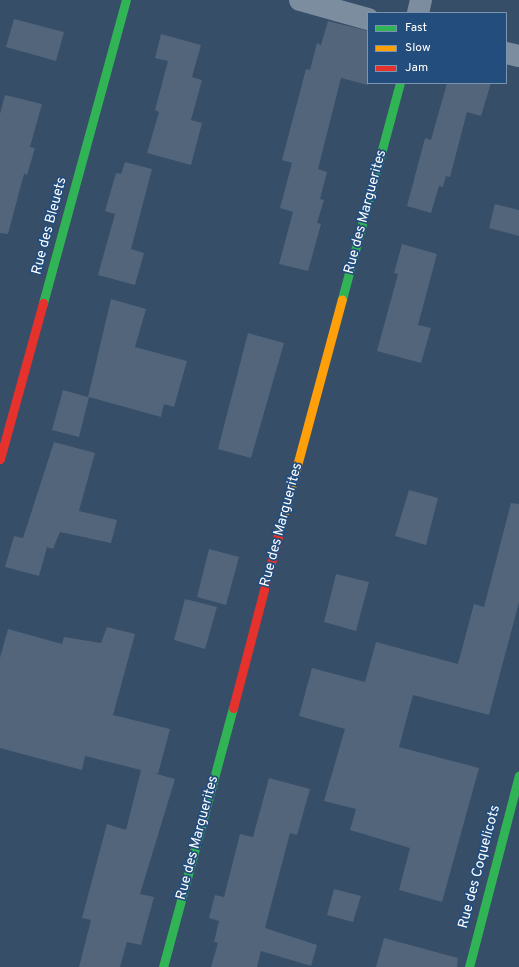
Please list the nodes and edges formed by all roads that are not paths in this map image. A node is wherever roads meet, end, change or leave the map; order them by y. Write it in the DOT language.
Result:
graph roads {
  1 [pos="126,0"];
  2 [pos="300,0"];
  3 [pos="421,0"];
  4 [pos="418,12"];
  5 [pos="367,19"];
  6 [pos="507,53"];
  7 [pos="519,56"];
  8 [pos="400,84"];
  9 [pos="0,459"];
  10 [pos="519,775"];
  11 [pos="163,967"];
  12 [pos="469,967"];
  1 -- 9 [label="street, Rue des Bleuets"];
  2 -- 5 [label="street"];
  3 -- 4 [label="street"];
  6 -- 7 [label="street"];
  8 -- 11 [label="street, Rue des Marguerites"];
  10 -- 12 [label="street, Rue des Coquelicots"];
}
